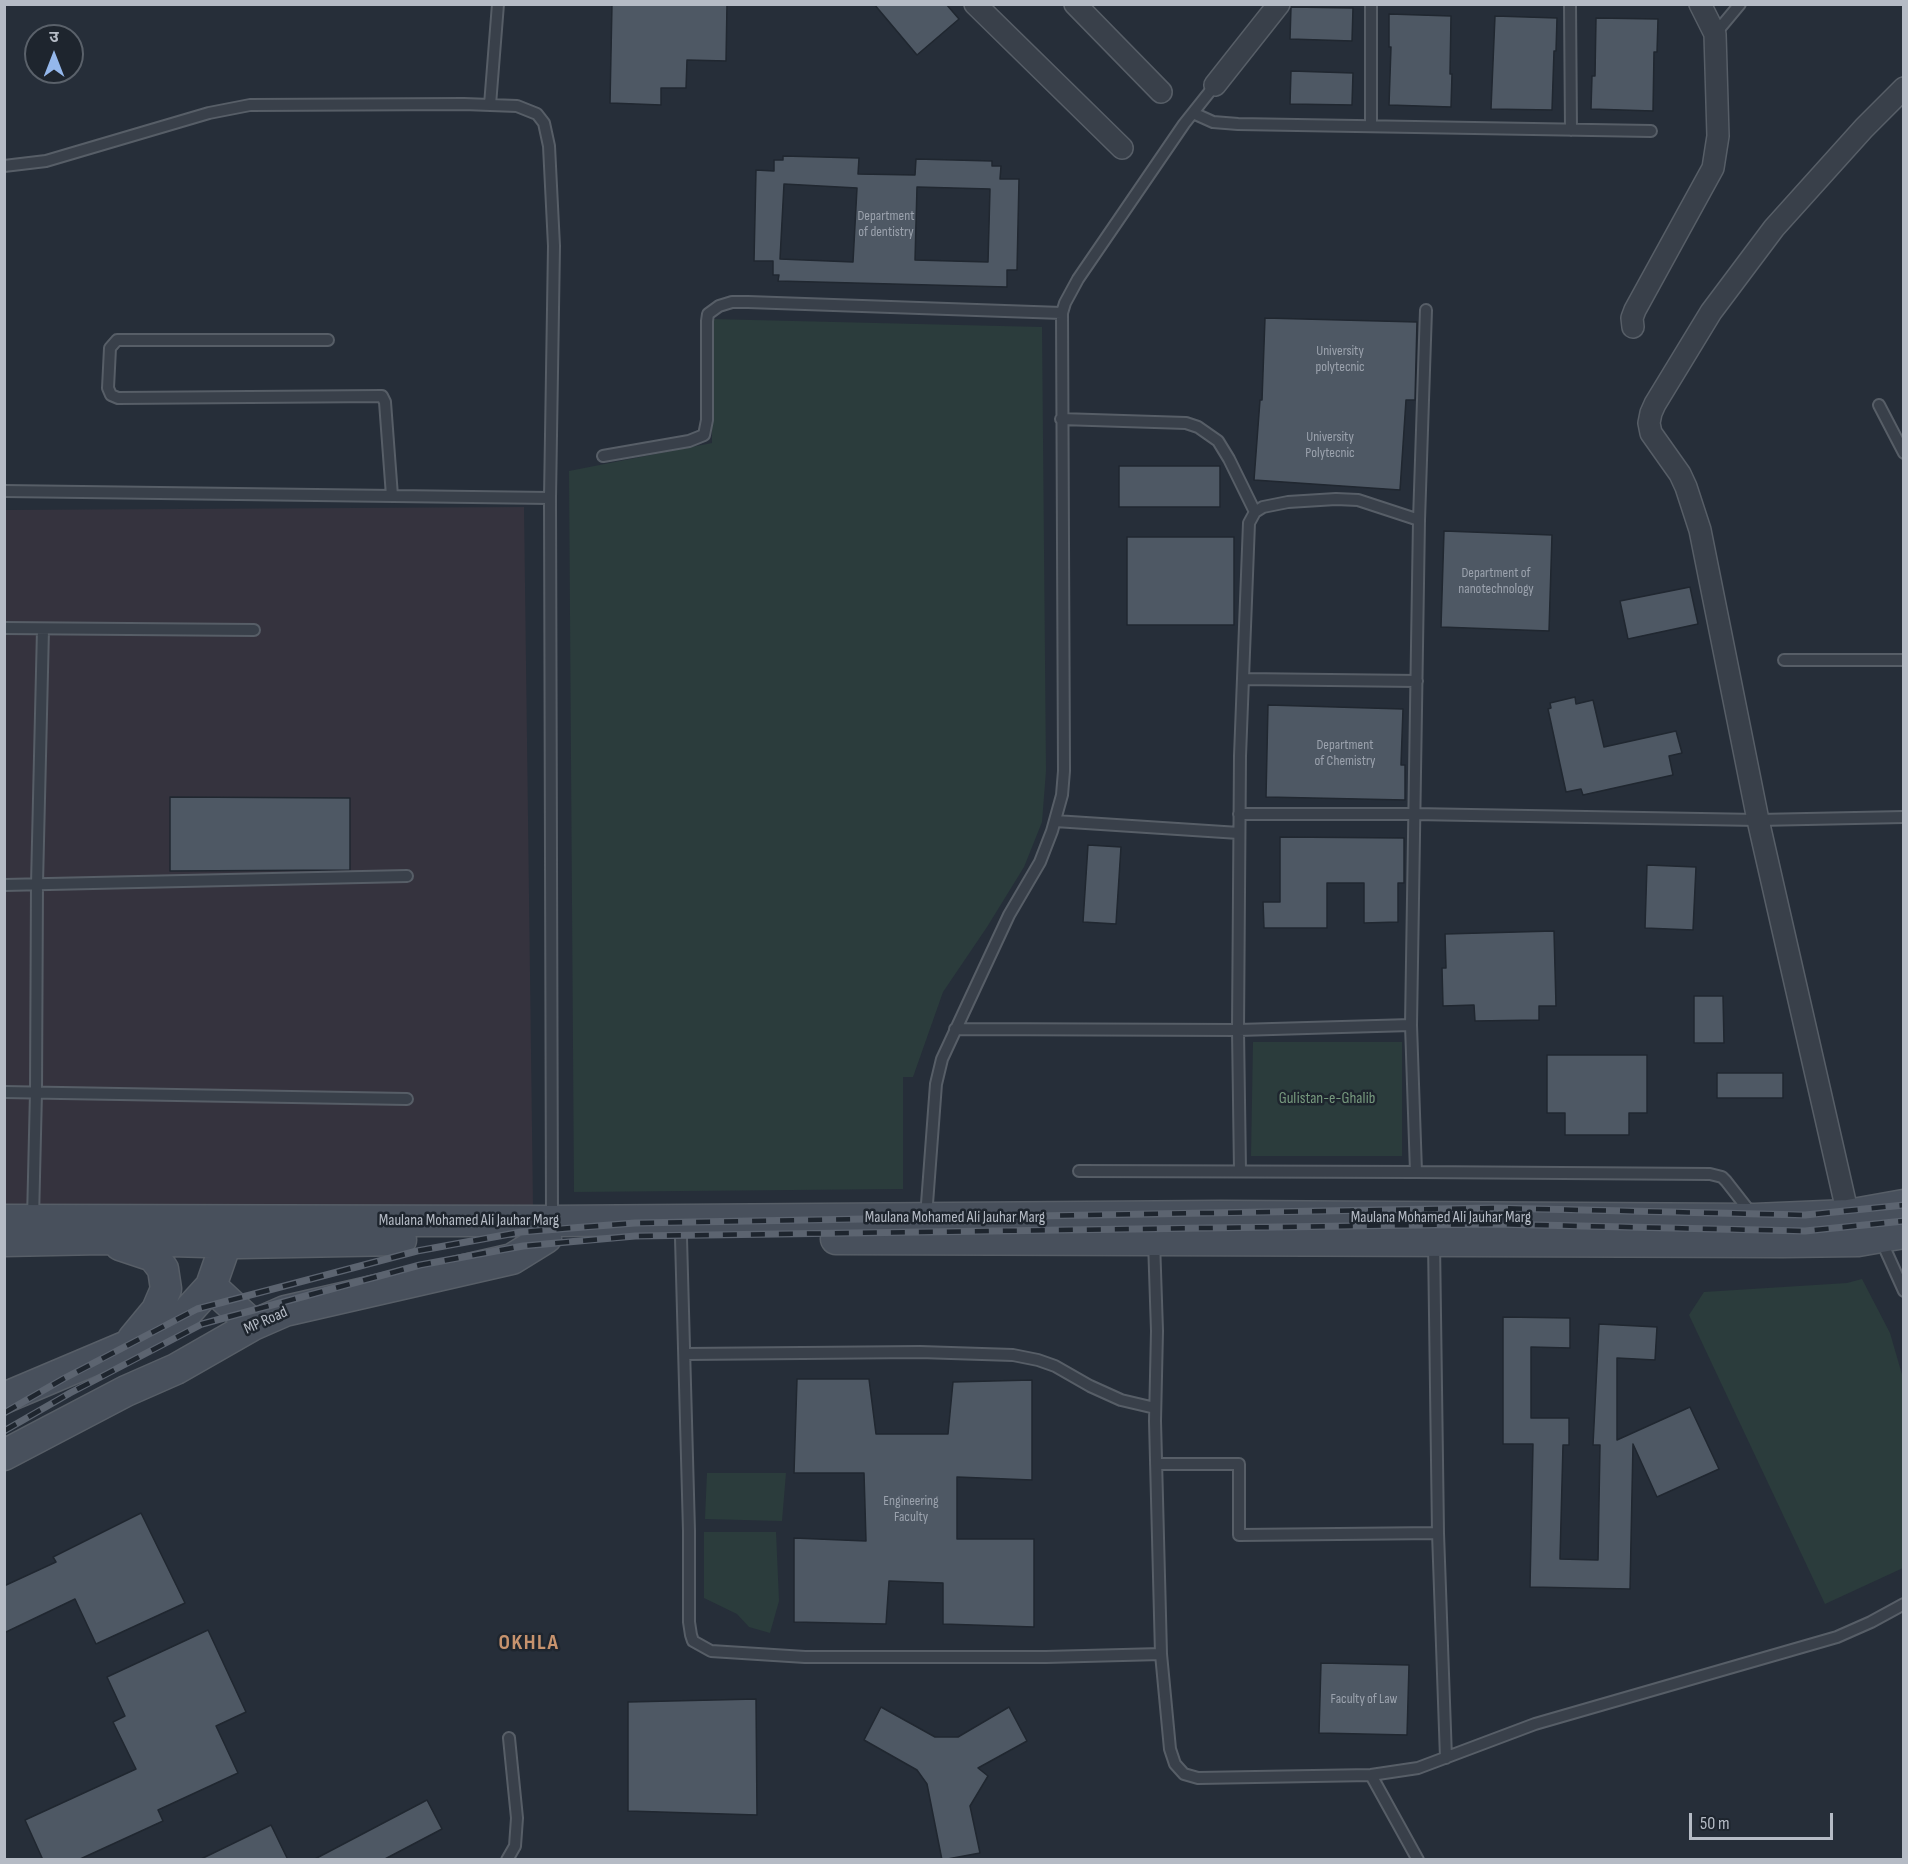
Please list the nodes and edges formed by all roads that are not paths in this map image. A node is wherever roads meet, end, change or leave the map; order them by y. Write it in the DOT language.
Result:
graph roads {
  1 [pos="498,4"];
  2 [pos="975,4"];
  3 [pos="1075,4"];
  4 [pos="1279,4"];
  5 [pos="1371,4"];
  6 [pos="1569,4"];
  7 [pos="1700,4"];
  8 [pos="1740,4"];
  9 [pos="1715,34"];
  10 [pos="1215,85"];
  11 [pos="1904,88"];
  12 [pos="1161,92"];
  13 [pos="490,105"];
  14 [pos="1192,113"];
  15 [pos="1371,126"];
  16 [pos="1571,129"];
  17 [pos="1652,131"];
  18 [pos="1122,148"];
  19 [pos="4,166"];
  20 [pos="1426,310"];
  21 [pos="1062,313"];
  22 [pos="1633,327"];
  23 [pos="328,340"];
  24 [pos="1879,405"];
  25 [pos="1061,419"];
  26 [pos="1904,453"];
  27 [pos="603,456"];
  28 [pos="4,491"];
  29 [pos="392,496"];
  30 [pos="550,498"];
  31 [pos="1255,512"];
  32 [pos="1419,520"];
  33 [pos="4,628"];
  34 [pos="43,629"];
  35 [pos="254,630"];
  36 [pos="1784,660"];
  37 [pos="1904,660"];
  38 [pos="1243,679"];
  39 [pos="1417,681"];
  40 [pos="1239,814"];
  41 [pos="1414,814"];
  42 [pos="1904,817"];
  43 [pos="1758,820"];
  44 [pos="1055,821"];
  45 [pos="1239,832"];
  46 [pos="407,876"];
  47 [pos="37,884"];
  48 [pos="4,885"];
  49 [pos="1411,1025"];
  50 [pos="955,1029"];
  51 [pos="1238,1030"];
  52 [pos="4,1092"];
  53 [pos="36,1092"];
  54 [pos="407,1099"];
  55 [pos="1079,1171"];
  56 [pos="1240,1171"];
  57 [pos="1416,1172"];
  58 [pos="1904,1205"];
  59 [pos="1848,1215"];
  60 [pos="926,1218"];
  61 [pos="19,1219"];
  62 [pos="1755,1219"];
  63 [pos="548,1227"];
  64 [pos="1322,1229"];
  65 [pos="226,1231"];
  66 [pos="1892,1235"];
  67 [pos="102,1239"];
  68 [pos="681,1239"];
  69 [pos="1154,1240"];
  70 [pos="1434,1240"];
  71 [pos="4,1241"];
  72 [pos="211,1286"];
  73 [pos="1904,1291"];
  74 [pos="253,1325"];
  75 [pos="127,1346"];
  76 [pos="685,1354"];
  77 [pos="4,1398"];
  78 [pos="1155,1408"];
  79 [pos="4,1455"];
  80 [pos="1156,1464"];
  81 [pos="1438,1533"];
  82 [pos="1904,1604"];
  83 [pos="1161,1654"];
  84 [pos="509,1738"];
  85 [pos="1446,1758"];
  86 [pos="1371,1774"];
  87 [pos="507,1860"];
  88 [pos="1418,1860"];
  1 -- 13 [label="lane"];
  2 -- 18 [label="street"];
  3 -- 12 [label="street"];
  4 -- 10 [label="street"];
  5 -- 15 [label="lane"];
  6 -- 16 [label="lane"];
  7 -- 9 [label="street"];
  8 -- 9 [label="lane"];
  9 -- 22 [label="street"];
  10 -- 14 [label="lane"];
  11 -- 43 [label="street"];
  13 -- 19 [label="lane"];
  13 -- 30 [label="lane"];
  14 -- 15 [label="lane"];
  14 -- 21 [label="lane"];
  15 -- 16 [label="lane"];
  16 -- 17 [label="lane"];
  20 -- 32 [label="lane"];
  21 -- 25 [label="lane"];
  21 -- 27 [label="lane"];
  23 -- 29 [label="lane"];
  24 -- 26 [label="lane"];
  25 -- 31 [label="lane"];
  25 -- 44 [label="lane"];
  28 -- 29 [label="lane"];
  29 -- 30 [label="lane"];
  30 -- 63 [label="lane"];
  31 -- 32 [label="lane"];
  31 -- 38 [label="lane"];
  32 -- 39 [label="lane"];
  33 -- 34 [label="lane"];
  34 -- 35 [label="lane"];
  34 -- 47 [label="lane"];
  36 -- 37 [label="lane"];
  38 -- 39 [label="lane"];
  38 -- 40 [label="lane"];
  39 -- 41 [label="lane"];
  40 -- 41 [label="lane"];
  40 -- 45 [label="lane"];
  41 -- 43 [label="lane"];
  41 -- 49 [label="lane"];
  42 -- 43 [label="lane"];
  43 -- 59 [label="street"];
  44 -- 45 [label="lane"];
  44 -- 50 [label="lane"];
  45 -- 51 [label="lane"];
  46 -- 47 [label="lane"];
  47 -- 48 [label="lane"];
  47 -- 53 [label="lane"];
  49 -- 51 [label="lane"];
  49 -- 57 [label="lane"];
  50 -- 51 [label="lane"];
  50 -- 60 [label="lane"];
  51 -- 56 [label="lane"];
  52 -- 53 [label="lane"];
  53 -- 54 [label="lane"];
  53 -- 61 [label="lane"];
  55 -- 56 [label="lane"];
  56 -- 57 [label="lane"];
  57 -- 62 [label="lane"];
  58 -- 59 [label="main road, Maulana Mohamed Ali Jauhar Marg"];
  59 -- 62 [label="main road, Maulana Mohamed Ali Jauhar Marg"];
  60 -- 63 [label="main road, Maulana Mohamed Ali Jauhar Marg"];
  60 -- 64 [label="main road, Maulana Mohamed Ali Jauhar Marg"];
  61 -- 65 [label="main road, Maulana Mohamed Ali Jauhar Marg"];
  62 -- 64 [label="main road, Maulana Mohamed Ali Jauhar Marg"];
  63 -- 65 [label="main road, Maulana Mohamed Ali Jauhar Marg"];
  63 -- 68 [label="main road, Maulana Mohamed Ali Jauhar Marg"];
  63 -- 74 [label="main road, MP Road"];
  64 -- 69 [label="main road, Maulana Mohamed Ali Jauhar Marg"];
  64 -- 70 [label="main road, Maulana Mohamed Ali Jauhar Marg"];
  65 -- 67 [label="main road, Maulana Mohamed Ali Jauhar Marg"];
  65 -- 72 [label="main road"];
  66 -- 70 [label="main road, Maulana Mohamed Ali Jauhar Marg"];
  66 -- 73 [label="lane"];
  67 -- 71 [label="main road, Maulana Mohamed Ali Jauhar Marg"];
  67 -- 75 [label="main road"];
  68 -- 69 [label="main road, Maulana Mohamed Ali Jauhar Marg"];
  68 -- 76 [label="lane"];
  69 -- 78 [label="lane"];
  70 -- 81 [label="lane"];
  72 -- 74 [label="main road"];
  72 -- 75 [label="main road"];
  74 -- 79 [label="main road, MP Road"];
  75 -- 77 [label="main road"];
  76 -- 78 [label="lane"];
  76 -- 83 [label="lane"];
  78 -- 80 [label="lane"];
  80 -- 81 [label="lane"];
  80 -- 83 [label="lane"];
  81 -- 85 [label="lane"];
  82 -- 85 [label="lane"];
  83 -- 86 [label="lane"];
  84 -- 87 [label="lane"];
  85 -- 86 [label="lane"];
  86 -- 88 [label="lane"];
}
